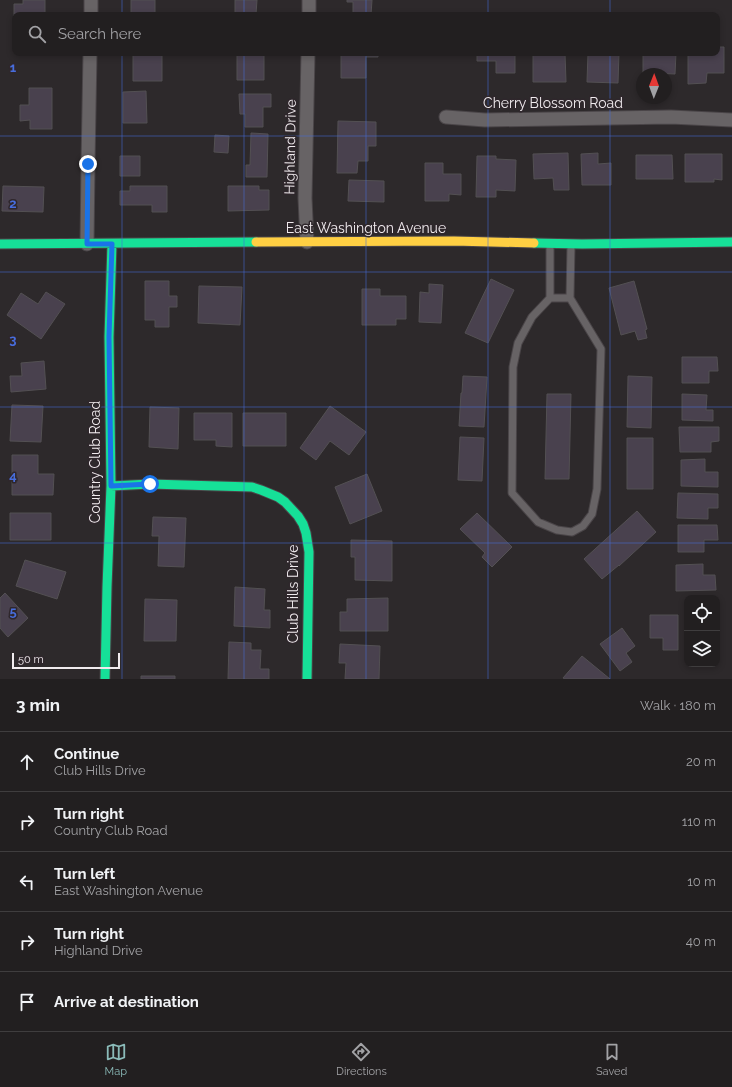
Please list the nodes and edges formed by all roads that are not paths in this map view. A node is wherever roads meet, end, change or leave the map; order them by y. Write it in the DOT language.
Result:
graph roads {
  1 [pos="91,0"];
  2 [pos="309,0"];
  3 [pos="91,12"];
  4 [pos="309,12"];
  5 [pos="90,56"];
  6 [pos="308,56"];
  7 [pos="446,117"];
  8 [pos="732,120"];
  9 [pos="306,242"];
  10 [pos="732,242"];
  11 [pos="550,243"];
  12 [pos="0,244"];
  13 [pos="87,244"];
  14 [pos="112,244"];
  15 [pos="571,244"];
  16 [pos="550,298"];
  17 [pos="570,298"];
  18 [pos="111,486"];
  19 [pos="105,679"];
  20 [pos="307,679"];
  1 -- 3 [label="street"];
  2 -- 4 [label="street"];
  5 -- 13 [label="street"];
  6 -- 9 [label="street, Highland Drive"];
  7 -- 8 [label="street, Cherry Blossom Road"];
  9 -- 11 [label="street, East Washington Avenue"];
  9 -- 14 [label="street, East Washington Avenue"];
  10 -- 15 [label="street, East Washington Avenue"];
  11 -- 15 [label="street, East Washington Avenue"];
  11 -- 16 [label="lane"];
  12 -- 13 [label="street, East Washington Avenue"];
  13 -- 14 [label="street, East Washington Avenue"];
  14 -- 18 [label="street, Country Club Road"];
  15 -- 17 [label="lane"];
  16 -- 17 [label="lane"];
  16 -- 17 [label="lane"];
  18 -- 19 [label="street, Country Club Road"];
  18 -- 20 [label="street, Club Hills Drive"];
}
